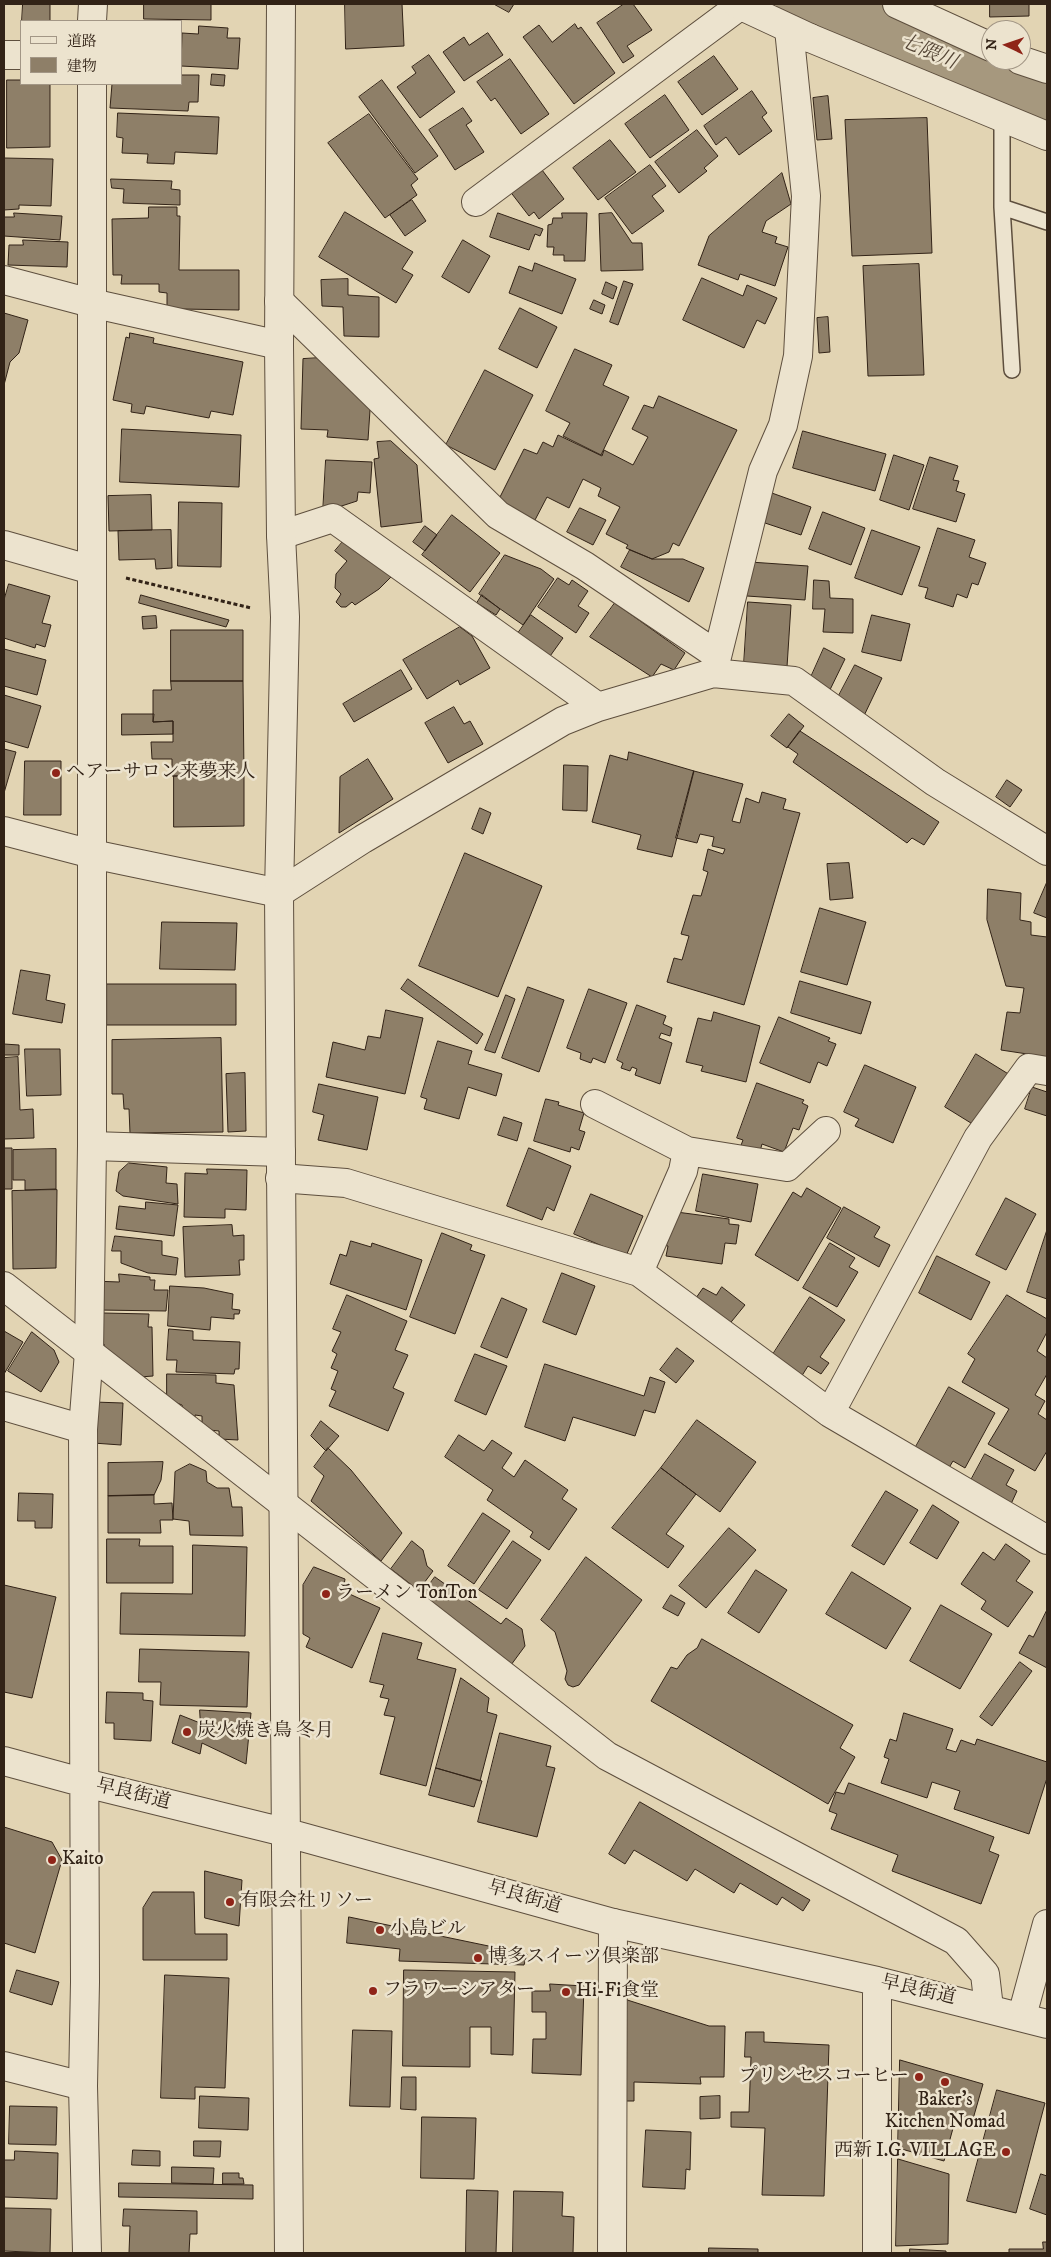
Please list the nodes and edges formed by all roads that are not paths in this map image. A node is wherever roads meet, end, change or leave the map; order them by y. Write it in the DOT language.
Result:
graph roads {
  1 [pos="92,4"];
  2 [pos="281,4"];
  3 [pos="897,4"];
  4 [pos="739,5"];
  5 [pos="92,20"];
  6 [pos="799,33"];
  7 [pos="981,42"];
  8 [pos="4,55"];
  9 [pos="20,55"];
  10 [pos="1031,64"];
  11 [pos="1047,69"];
  12 [pos="92,85"];
  13 [pos="1002,117"];
  14 [pos="1047,136"];
  15 [pos="476,202"];
  16 [pos="1002,207"];
  17 [pos="1047,222"];
  18 [pos="4,280"];
  19 [pos="279,301"];
  20 [pos="91,303"];
  21 [pos="278,345"];
  22 [pos="1012,370"];
  23 [pos="281,535"];
  24 [pos="4,545"];
  25 [pos="92,570"];
  26 [pos="715,664"];
  27 [pos="598,707"];
  28 [pos="4,831"];
  29 [pos="1047,851"];
  30 [pos="92,854"];
  31 [pos="279,893"];
  32 [pos="1047,1071"];
  33 [pos="595,1104"];
  34 [pos="826,1131"];
  35 [pos="92,1146"];
  36 [pos="688,1151"];
  37 [pos="280,1165"];
  38 [pos="639,1272"];
  39 [pos="4,1286"];
  40 [pos="89,1352"];
  41 [pos="4,1406"];
  42 [pos="830,1413"];
  43 [pos="84,1429"];
  44 [pos="282,1505"];
  45 [pos="1047,1540"];
  46 [pos="4,1761"];
  47 [pos="85,1783"];
  48 [pos="284,1832"];
  49 [pos="613,1923"];
  50 [pos="1047,1924"];
  51 [pos="878,1981"];
  52 [pos="989,2008"];
  53 [pos="1035,2020"];
  54 [pos="4,2066"];
  55 [pos="83,2086"];
  56 [pos="87,2253"];
  57 [pos="289,2253"];
  58 [pos="612,2253"];
  59 [pos="877,2253"];
  1 -- 5 [label="street"];
  2 -- 19 [label="street"];
  3 -- 7 [label="street"];
  4 -- 6 [label="street"];
  4 -- 15 [label="street"];
  6 -- 13 [label="street"];
  6 -- 26 [label="street"];
  8 -- 9 [label="street"];
  10 -- 11 [label="street"];
  12 -- 20 [label="street"];
  13 -- 14 [label="street"];
  13 -- 16 [label="lane"];
  16 -- 17 [label="lane"];
  16 -- 22 [label="lane"];
  18 -- 20 [label="street"];
  19 -- 21 [label="street"];
  19 -- 26 [label="street"];
  20 -- 21 [label="street"];
  20 -- 25 [label="street"];
  21 -- 23 [label="street"];
  23 -- 27 [label="street"];
  23 -- 31 [label="street"];
  24 -- 25 [label="street"];
  25 -- 30 [label="street"];
  26 -- 27 [label="street"];
  26 -- 29 [label="street"];
  27 -- 31 [label="street"];
  28 -- 30 [label="street"];
  30 -- 31 [label="street"];
  30 -- 35 [label="street"];
  31 -- 37 [label="street"];
  32 -- 42 [label="street"];
  33 -- 36 [label="street"];
  34 -- 36 [label="street"];
  35 -- 37 [label="street"];
  35 -- 40 [label="street"];
  36 -- 38 [label="street"];
  37 -- 38 [label="street"];
  37 -- 44 [label="street"];
  38 -- 42 [label="street"];
  39 -- 40 [label="street"];
  40 -- 43 [label="street"];
  40 -- 44 [label="street"];
  41 -- 43 [label="street"];
  42 -- 45 [label="street"];
  43 -- 47 [label="street"];
  44 -- 48 [label="street"];
  44 -- 52 [label="street"];
  46 -- 47 [label="street, 早良街道"];
  47 -- 48 [label="street, 早良街道"];
  47 -- 55 [label="street"];
  48 -- 49 [label="street, 早良街道"];
  48 -- 57 [label="street"];
  49 -- 51 [label="street, 早良街道"];
  49 -- 58 [label="street"];
  50 -- 53 [label="street"];
  51 -- 52 [label="street, 早良街道"];
  51 -- 59 [label="street"];
  52 -- 53 [label="street, 早良街道"];
  54 -- 55 [label="street"];
  55 -- 56 [label="street"];
}
